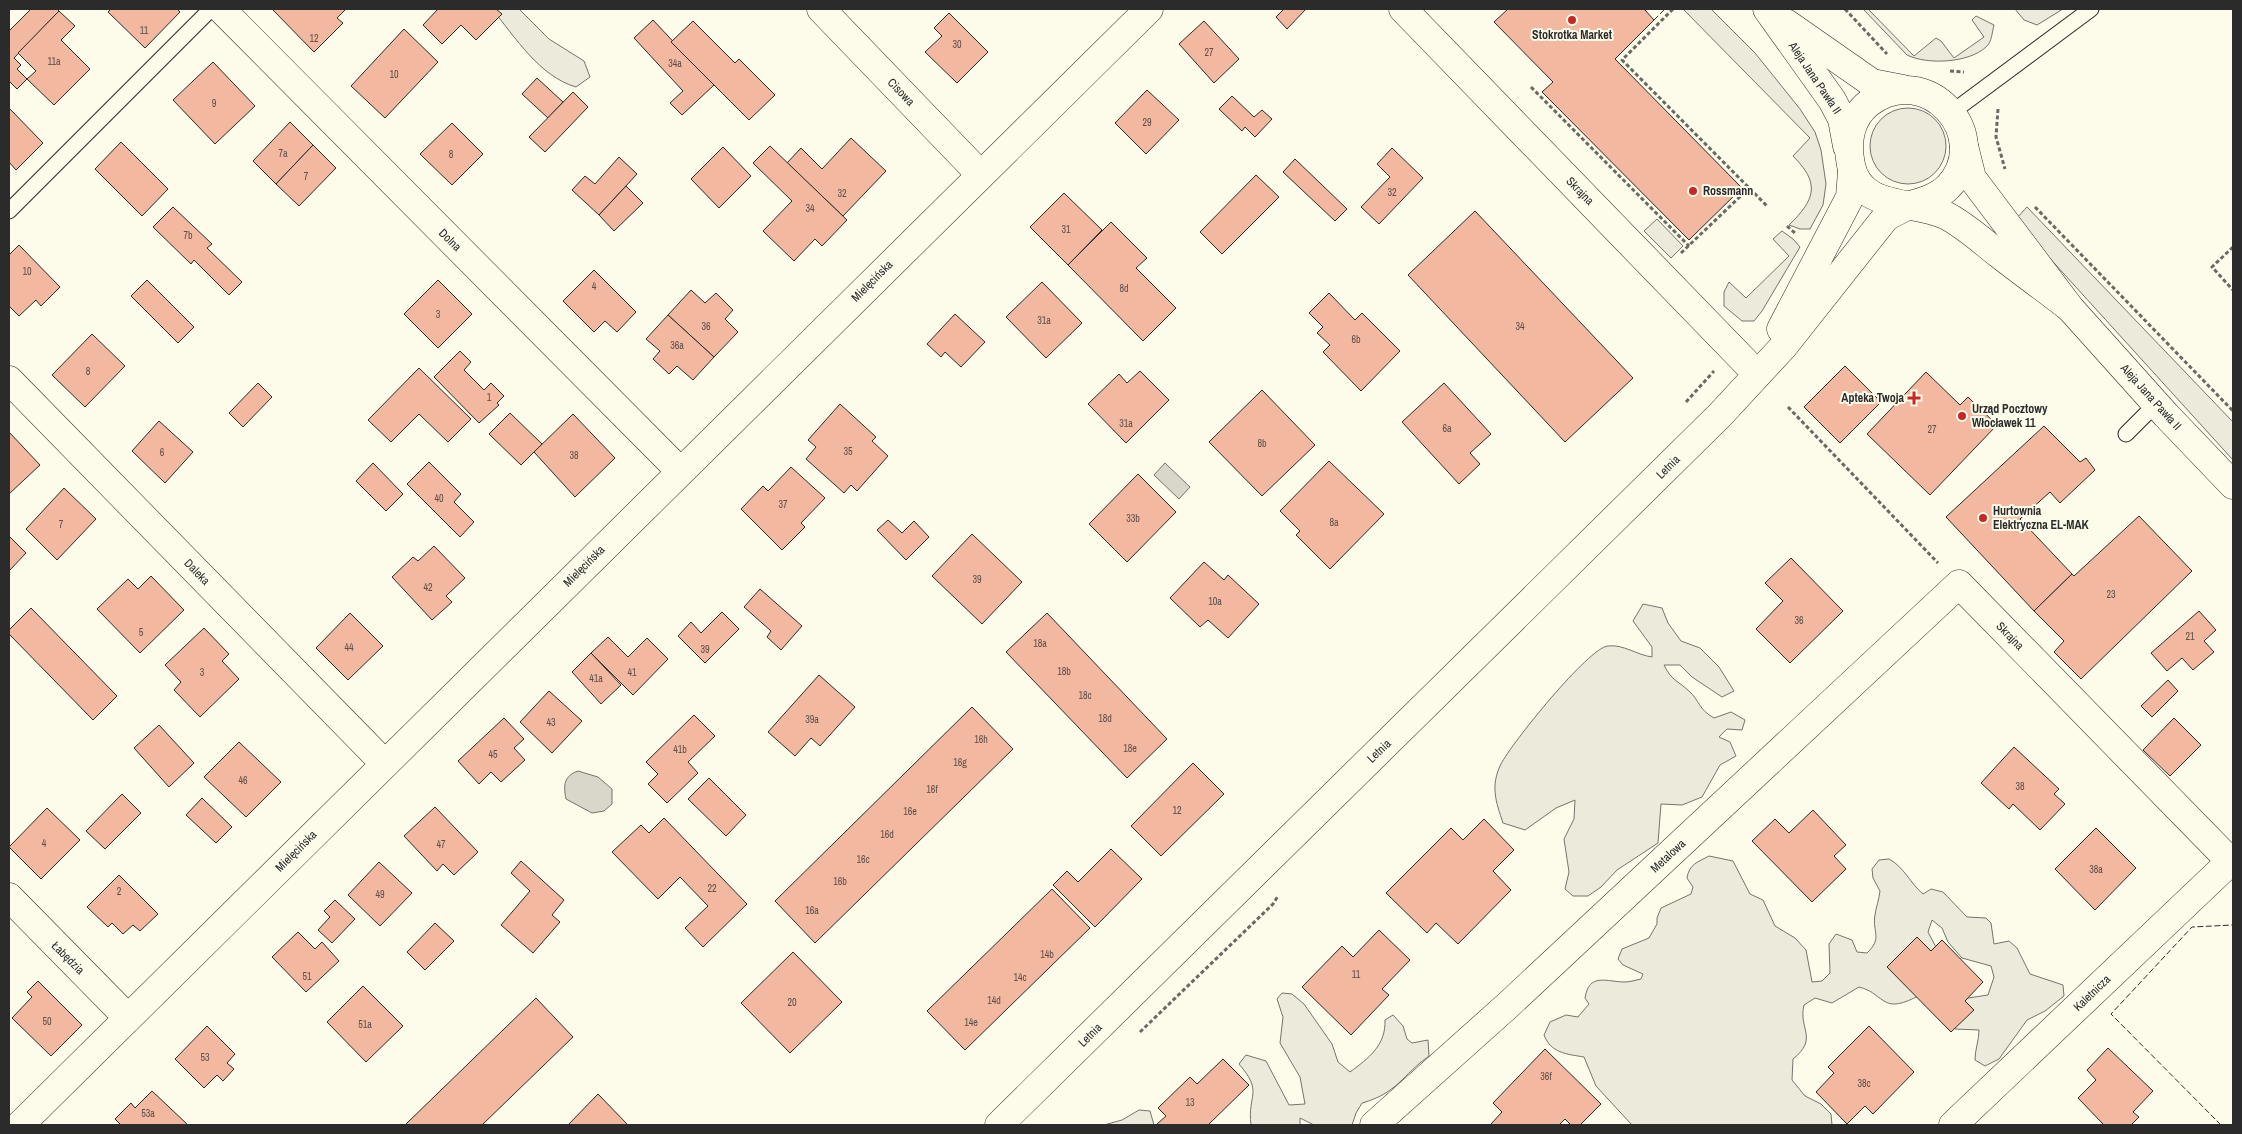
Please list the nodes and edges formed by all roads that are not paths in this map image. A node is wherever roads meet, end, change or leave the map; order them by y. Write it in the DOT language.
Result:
graph roads {
  1 [pos="211,9"];
  2 [pos="221,9"];
  3 [pos="822,9"];
  4 [pos="1149,9"];
  5 [pos="1403,9"];
  6 [pos="2091,9"];
  7 [pos="1768,10"];
  8 [pos="1904,89"];
  9 [pos="1951,113"];
  10 [pos="1964,146"];
  11 [pos="1850,160"];
  12 [pos="980,174"];
  13 [pos="1907,206"];
  14 [pos="9,211"];
  15 [pos="2070,308"];
  16 [pos="1757,374"];
  17 [pos="9,380"];
  18 [pos="2156,404"];
  19 [pos="2126,434"];
  20 [pos="680,471"];
  21 [pos="2233,485"];
  22 [pos="1959,584"];
  23 [pos="385,764"];
  24 [pos="2232,862"];
  25 [pos="9,897"];
  26 [pos="128,1018"];
  27 [pos="20,1125"];
  28 [pos="998,1125"];
  29 [pos="1374,1125"];
  30 [pos="1953,1125"];
  1 -- 14 [label="lane"];
  2 -- 20 [label="street, Dolna"];
  3 -- 12 [label="street, Cisowa"];
  4 -- 12 [label="street, Mielęcińska"];
  5 -- 16 [label="street, Skrajna"];
  6 -- 9 [label="lane"];
  7 -- 8 [label="street, Aleja Jana Pawła II"];
  7 -- 11 [label="street, Aleja Jana Pawła II"];
  8 -- 9 [label="street"];
  8 -- 11 [label="street"];
  9 -- 10 [label="street"];
  10 -- 13 [label="street"];
  10 -- 15 [label="street, Aleja Jana Pawła II"];
  11 -- 13 [label="street"];
  11 -- 16 [label="street, Letnia"];
  12 -- 20 [label="street, Mielęcińska"];
  13 -- 15 [label="street, Aleja Jana Pawła II"];
  13 -- 16 [label="street, Letnia"];
  15 -- 18 [label="street, Aleja Jana Pawła II"];
  16 -- 28 [label="street, Letnia"];
  17 -- 23 [label="street, Daleka"];
  18 -- 19 [label="lane"];
  18 -- 21 [label="street, Aleja Jana Pawła II"];
  20 -- 23 [label="street, Mielęcińska"];
  22 -- 24 [label="street, Skrajna"];
  22 -- 29 [label="street, Metalowa"];
  23 -- 26 [label="street, Mielęcińska"];
  24 -- 30 [label="street, Kaletnicza"];
  25 -- 26 [label="street, Łabędzia"];
  26 -- 27 [label="street, Mielęcińska"];
}
